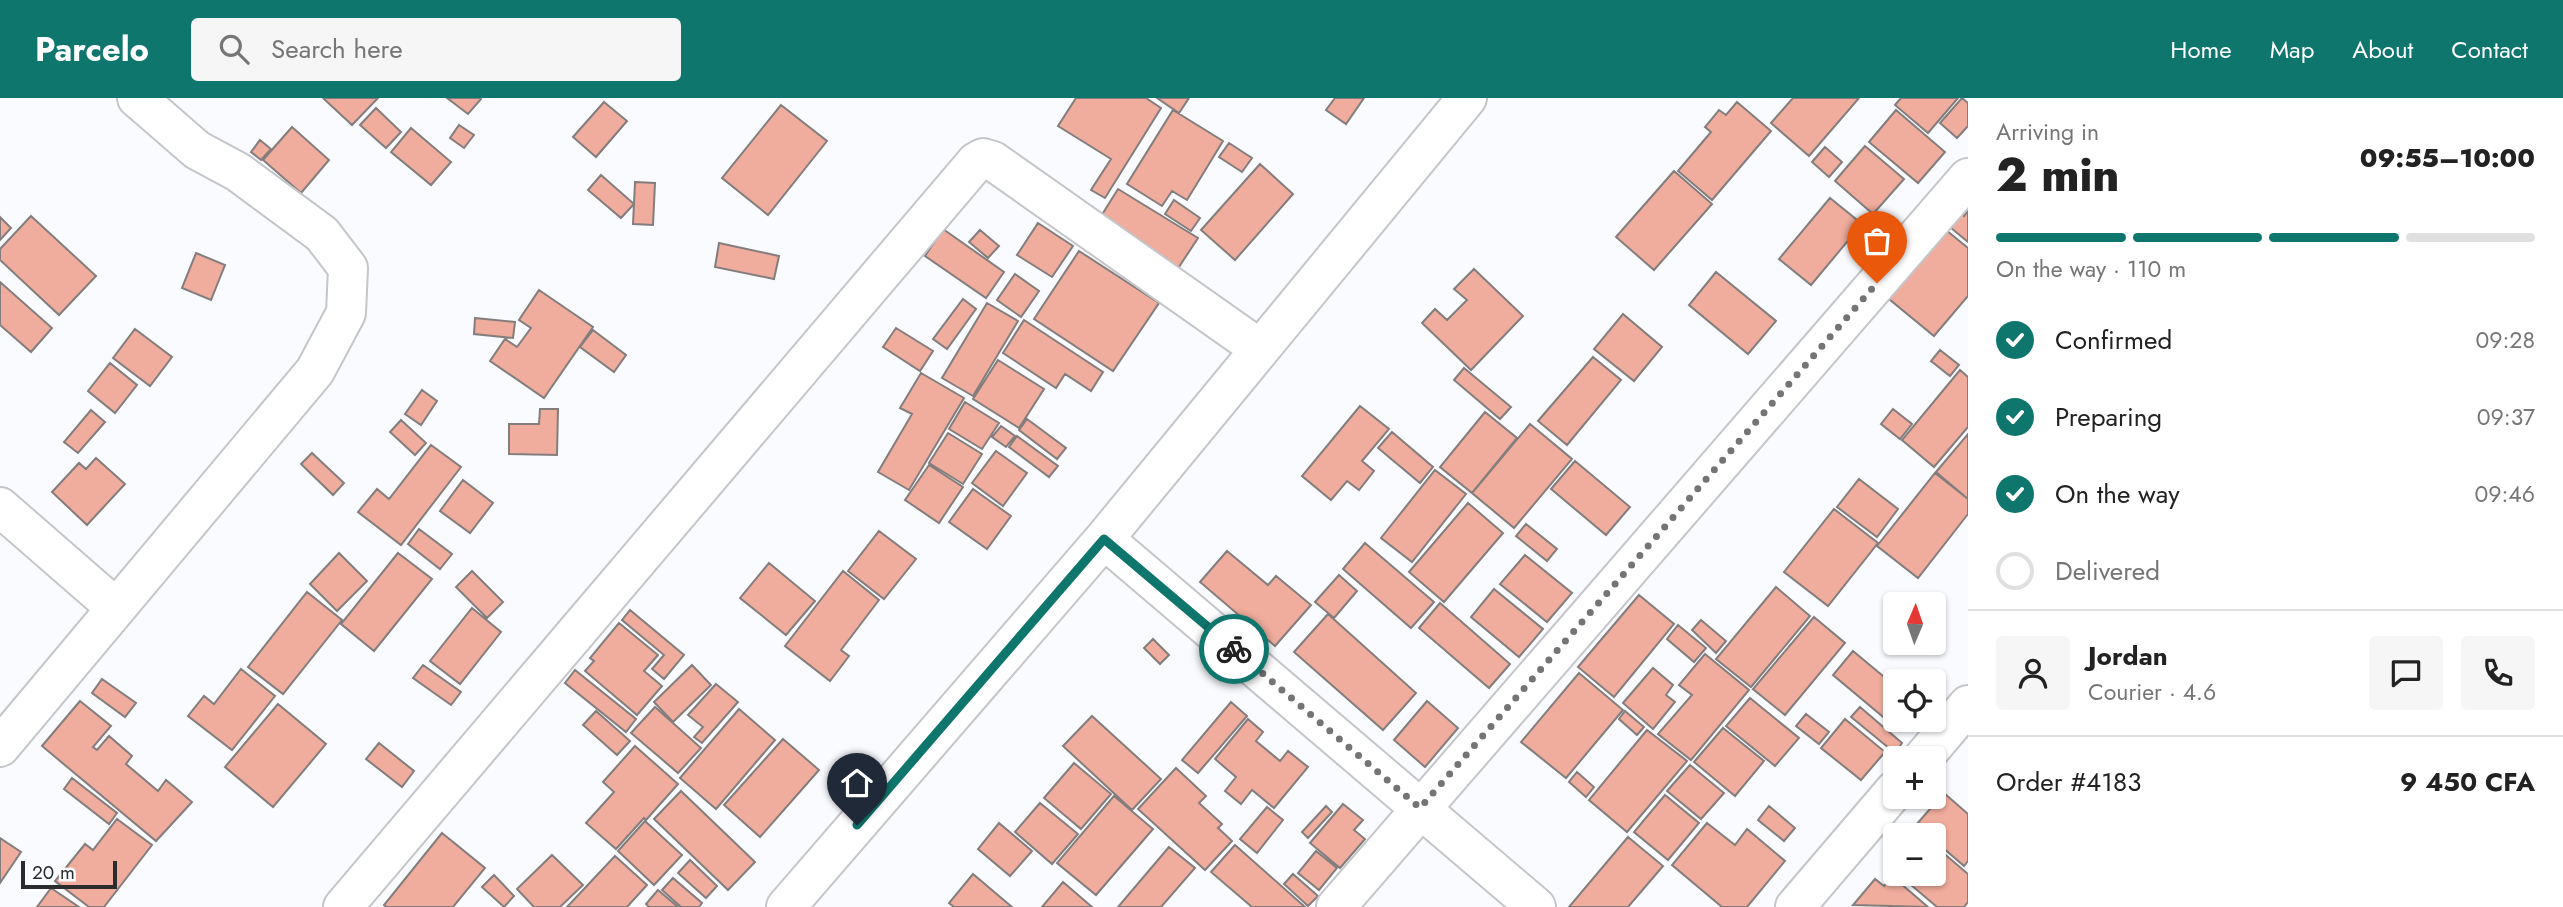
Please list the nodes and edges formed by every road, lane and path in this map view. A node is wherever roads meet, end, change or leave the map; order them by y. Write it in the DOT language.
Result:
graph roads {
  1 [pos="136,98"];
  2 [pos="1467,98"];
  3 [pos="1968,178"];
  4 [pos="1260,349"];
  5 [pos="0,507"];
  6 [pos="1104,539"];
  7 [pos="116,608"];
  8 [pos="1968,705"];
  9 [pos="1933,746"];
  10 [pos="0,747"];
  11 [pos="1883,804"];
  12 [pos="1420,808"];
  13 [pos="343,907"];
  14 [pos="786,907"];
  15 [pos="1336,907"];
  16 [pos="1536,907"];
  17 [pos="1795,907"];
  1 -- 7 [label="street"];
  2 -- 4 [label="street"];
  3 -- 12 [label="street"];
  4 -- 6 [label="street"];
  4 -- 13 [label="street"];
  5 -- 7 [label="street"];
  6 -- 12 [label="street"];
  6 -- 14 [label="street"];
  7 -- 10 [label="street"];
  8 -- 9 [label="street"];
  11 -- 17 [label="street"];
  12 -- 15 [label="street"];
  12 -- 16 [label="street"];
}
